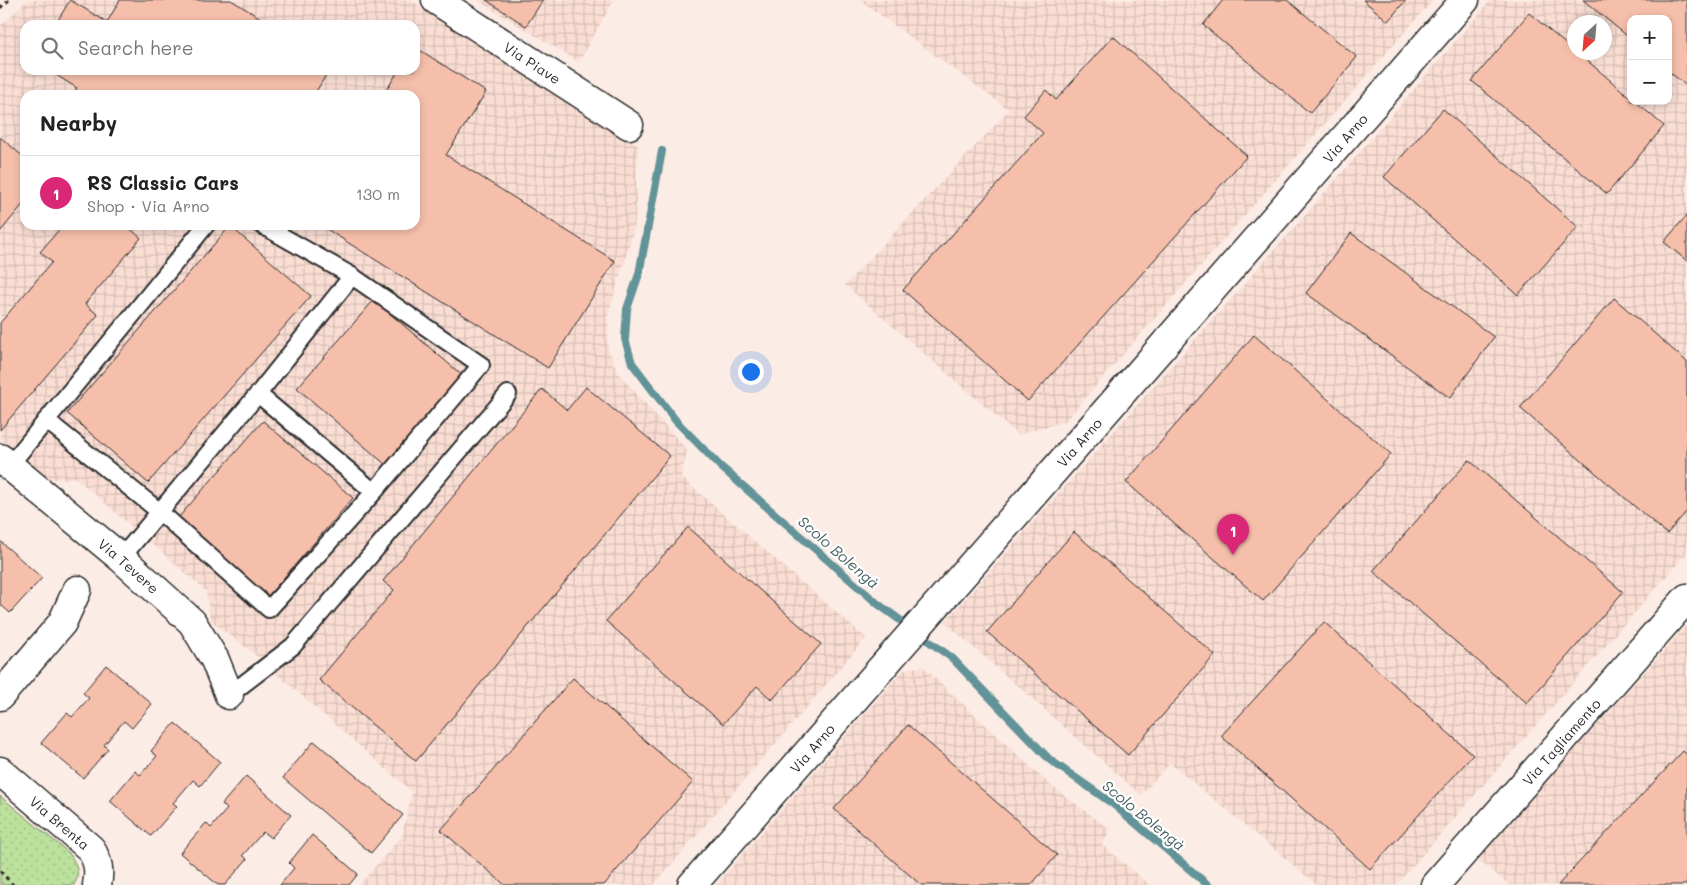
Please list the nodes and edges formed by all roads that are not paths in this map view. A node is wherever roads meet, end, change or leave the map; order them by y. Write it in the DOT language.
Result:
graph roads {
  1 [pos="436,0"];
  2 [pos="1465,0"];
  3 [pos="629,125"];
  4 [pos="202,230"];
  5 [pos="271,230"];
  6 [pos="352,276"];
  7 [pos="258,394"];
  8 [pos="508,394"];
  9 [pos="46,420"];
  10 [pos="5,462"];
  11 [pos="374,492"];
  12 [pos="160,512"];
  13 [pos="121,558"];
  14 [pos="77,590"];
  15 [pos="1687,598"];
  16 [pos="229,695"];
  17 [pos="0,696"];
  18 [pos="0,771"];
  19 [pos="96,885"];
  20 [pos="692,885"];
  21 [pos="1436,885"];
  1 -- 3 [label="street, Via Piave"];
  2 -- 20 [label="street, Via Arno"];
  4 -- 9 [label="lane"];
  5 -- 6 [label="lane"];
  6 -- 7 [label="lane"];
  6 -- 11 [label="lane"];
  7 -- 11 [label="lane"];
  7 -- 12 [label="lane"];
  8 -- 16 [label="lane"];
  9 -- 10 [label="lane"];
  9 -- 12 [label="lane"];
  10 -- 13 [label="street, Via Tevere"];
  11 -- 12 [label="lane"];
  12 -- 13 [label="lane"];
  13 -- 16 [label="street, Via Tevere"];
  14 -- 17 [label="street"];
  15 -- 21 [label="street, Via Tagliamento"];
  18 -- 19 [label="street, Via Brenta"];
}
